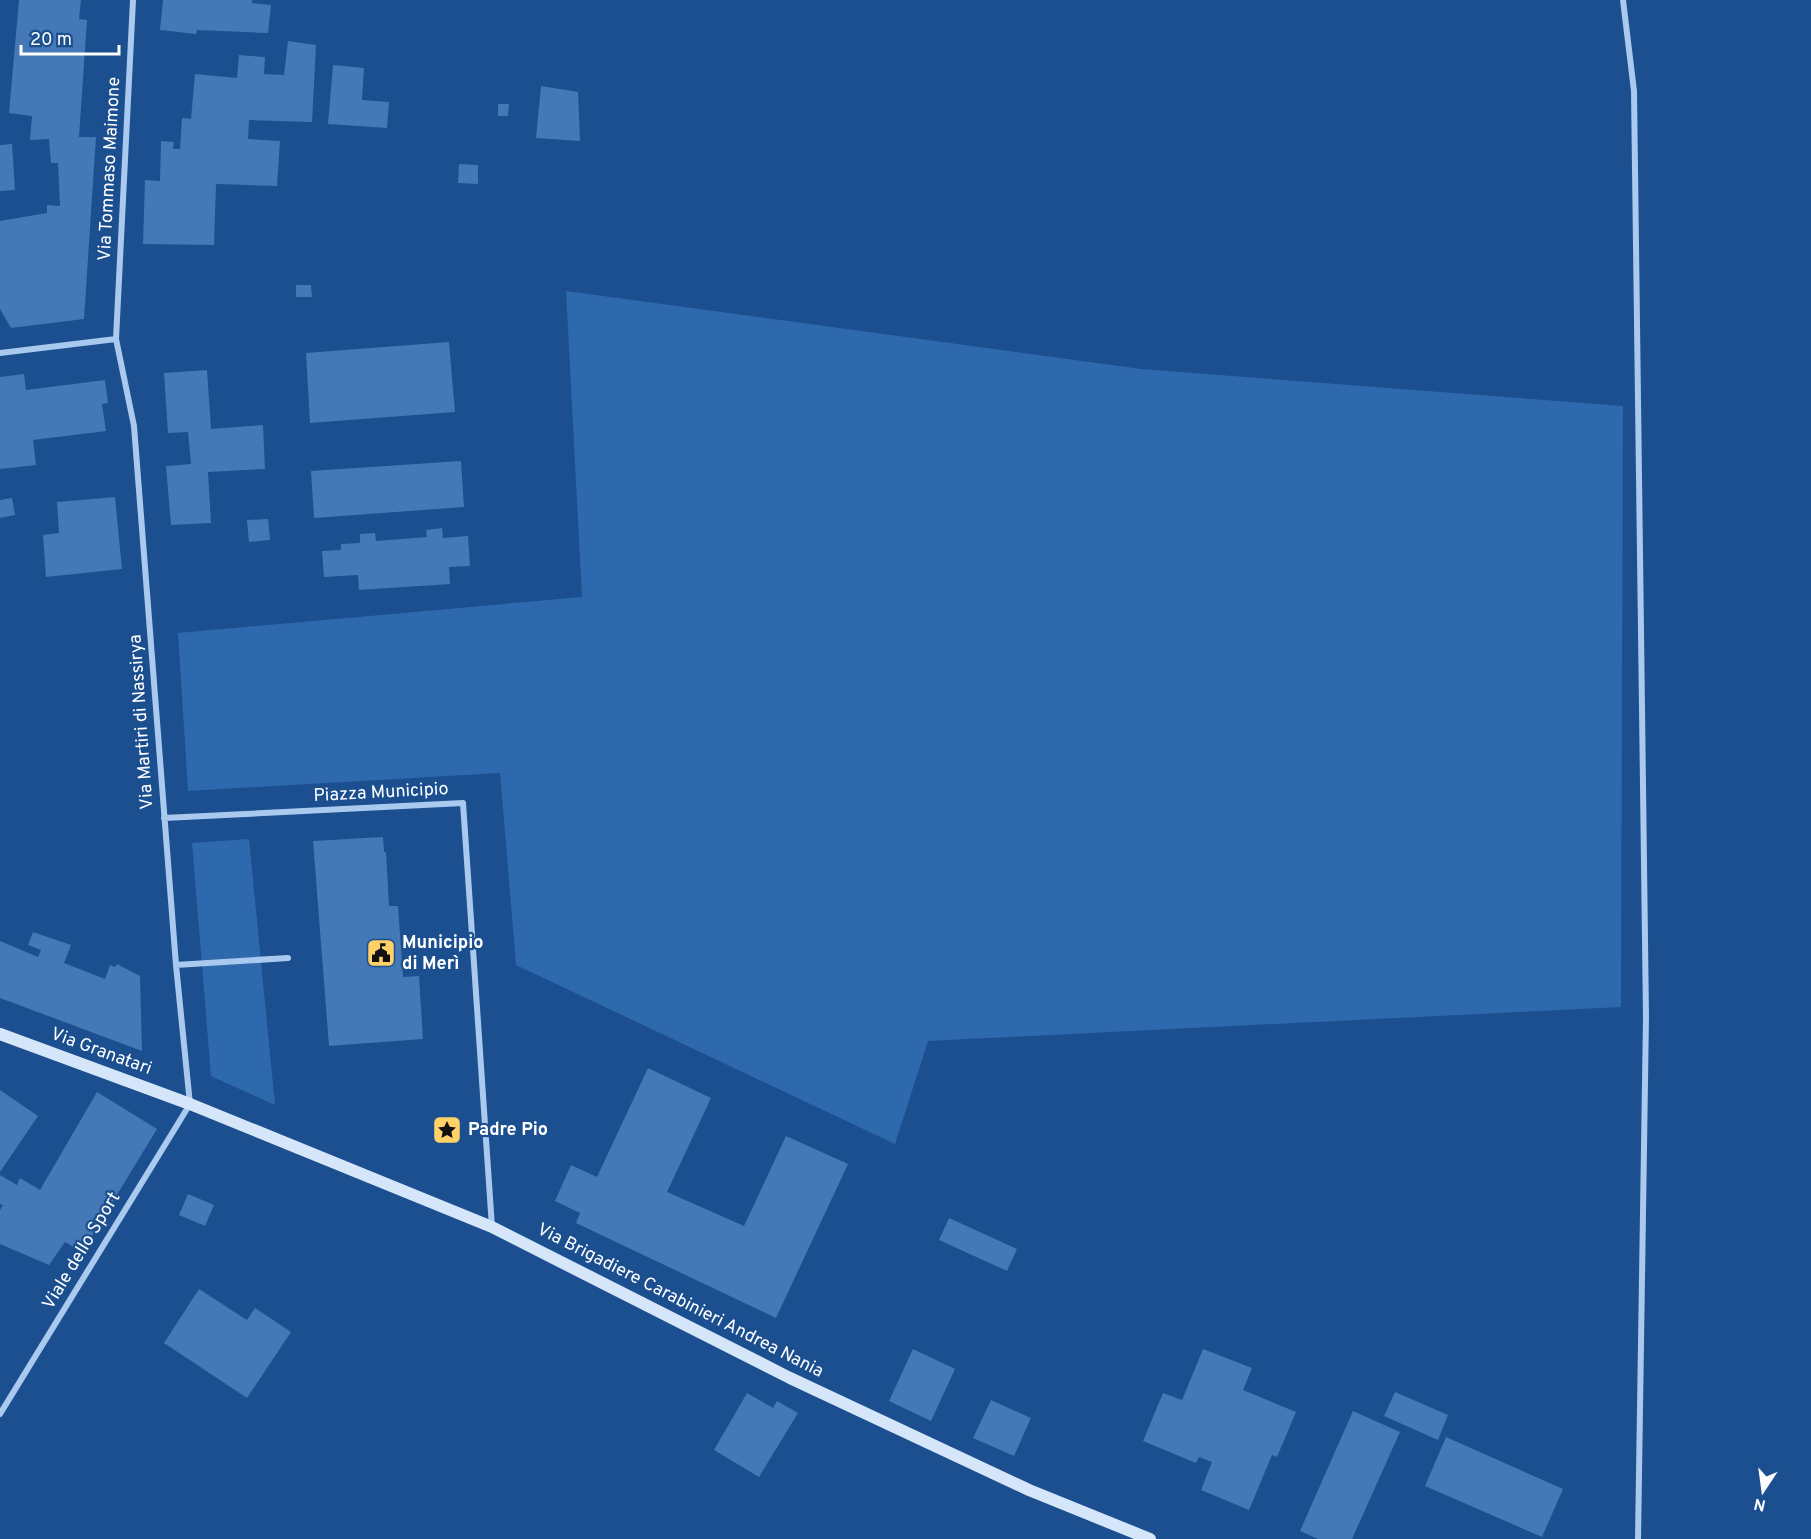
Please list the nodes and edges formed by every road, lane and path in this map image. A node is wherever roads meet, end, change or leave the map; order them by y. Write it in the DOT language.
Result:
graph roads {
  1 [pos="134,0"];
  2 [pos="1623,0"];
  3 [pos="116,339"];
  4 [pos="0,353"];
  5 [pos="164,818"];
  6 [pos="288,958"];
  7 [pos="176,965"];
  8 [pos="0,1034"];
  9 [pos="190,1104"];
  10 [pos="492,1227"];
  11 [pos="0,1414"];
  12 [pos="1150,1539"];
  13 [pos="1638,1539"];
  1 -- 3 [label="street, Via Tommaso Maimone"];
  2 -- 13 [label="street"];
  3 -- 4 [label="street"];
  3 -- 5 [label="street, Via Martiri di Nassirya"];
  5 -- 7 [label="street, Via Martiri di Nassirya"];
  5 -- 10 [label="street, Piazza Municipio"];
  6 -- 7 [label="street"];
  7 -- 9 [label="street, Via Martiri di Nassirya"];
  8 -- 9 [label="street, Via Granatari"];
  9 -- 10 [label="street, Via Brigadiere Carabinieri Andrea Nania"];
  9 -- 11 [label="street, Viale dello Sport"];
  10 -- 12 [label="street, Via Brigadiere Carabinieri Andrea Nania"];
}
